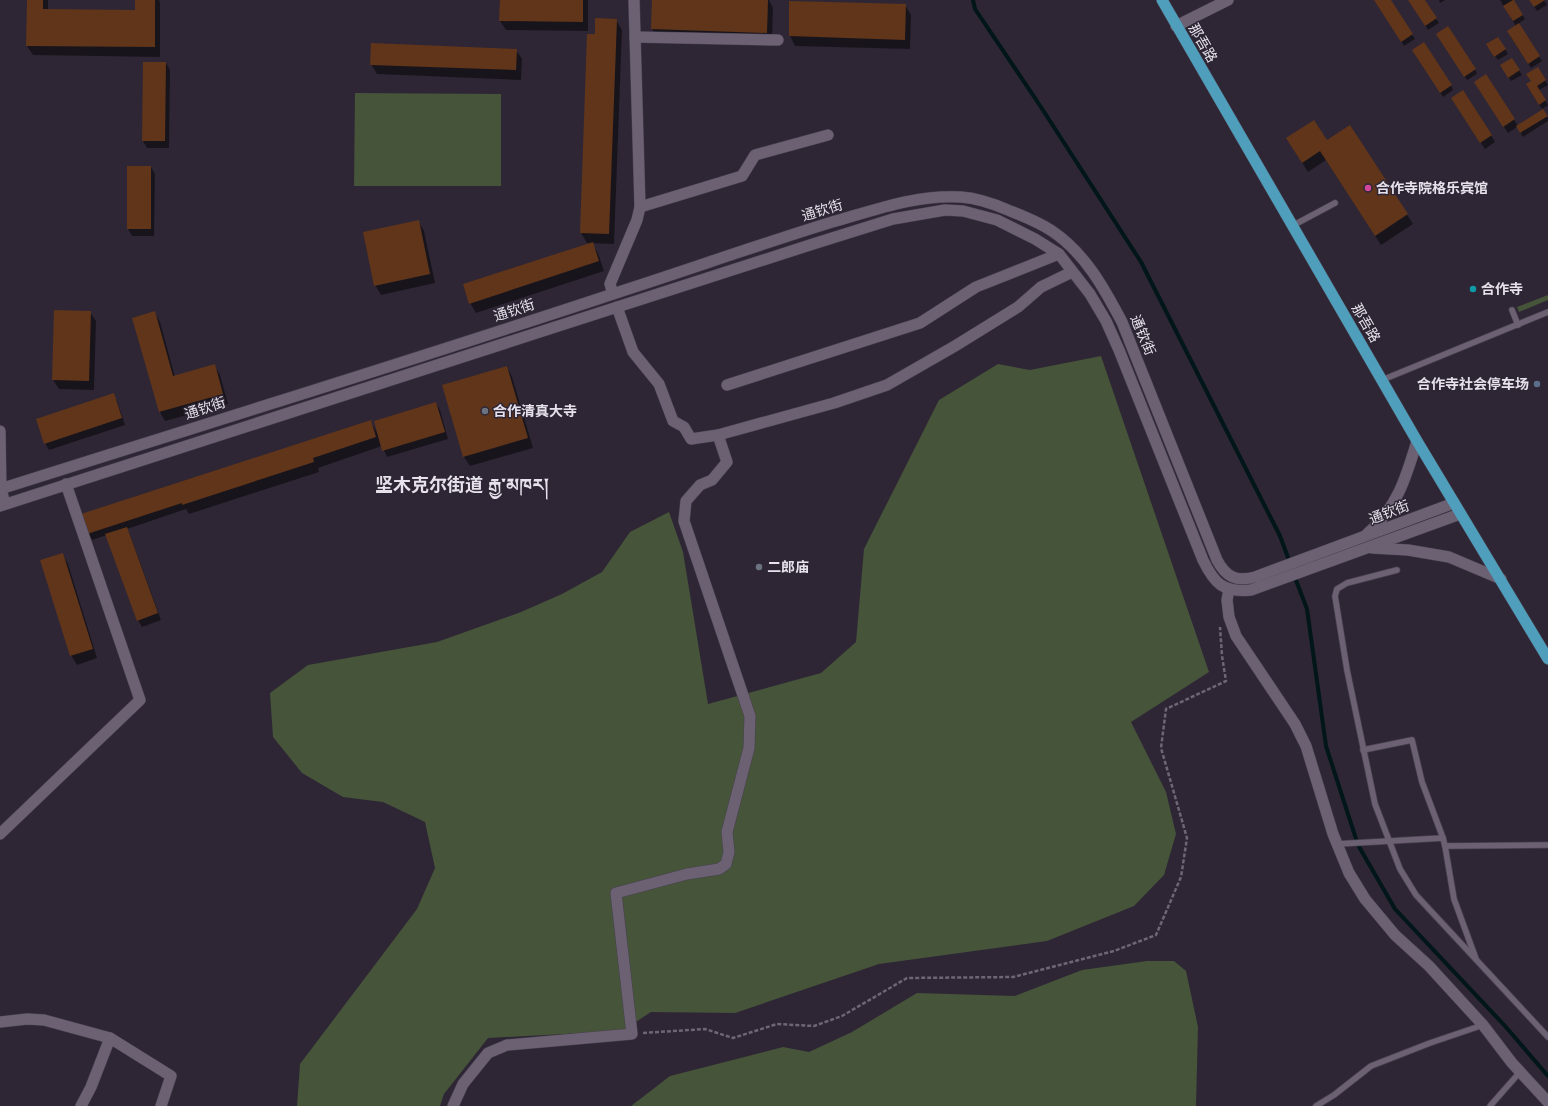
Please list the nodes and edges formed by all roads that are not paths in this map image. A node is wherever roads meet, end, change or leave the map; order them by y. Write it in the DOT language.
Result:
graph roads {
  1 [pos="634,0"];
  2 [pos="1162,0"];
  3 [pos="1228,0"];
  4 [pos="1176,26"];
  5 [pos="635,37"];
  6 [pos="778,40"];
  7 [pos="828,135"];
  8 [pos="1334,203"];
  9 [pos="640,207"];
  10 [pos="1292,226"];
  11 [pos="1059,254"];
  12 [pos="1072,272"];
  13 [pos="613,294"];
  14 [pos="617,307"];
  15 [pos="1512,310"];
  16 [pos="1548,312"];
  17 [pos="1518,325"];
  18 [pos="1382,380"];
  19 [pos="727,385"];
  20 [pos="0,432"];
  21 [pos="718,436"];
  22 [pos="1417,441"];
  23 [pos="66,484"];
  24 [pos="0,489"];
  25 [pos="1454,503"];
  26 [pos="2,505"];
  27 [pos="1460,514"];
  28 [pos="1362,544"];
  29 [pos="1327,555"];
  30 [pos="1397,570"];
  31 [pos="1500,579"];
  32 [pos="1229,590"];
  33 [pos="1548,659"];
  34 [pos="1363,750"];
  35 [pos="0,834"];
  36 [pos="1443,838"];
  37 [pos="1388,841"];
  38 [pos="1340,844"];
  39 [pos="1548,845"];
  40 [pos="1445,846"];
  41 [pos="1478,963"];
  42 [pos="0,1022"];
  43 [pos="1483,1025"];
  44 [pos="1548,1037"];
  45 [pos="110,1038"];
  46 [pos="1520,1072"];
  47 [pos="1548,1102"];
  48 [pos="165,1105"];
  49 [pos="81,1106"];
  50 [pos="453,1106"];
  51 [pos="1316,1106"];
  52 [pos="1490,1106"];
  1 -- 5 [label="street"];
  2 -- 4 [label="highway, 那吾路"];
  3 -- 4 [label="street"];
  4 -- 10 [label="highway, 那吾路"];
  5 -- 6 [label="street"];
  5 -- 9 [label="street"];
  7 -- 9 [label="street"];
  8 -- 10 [label="lane"];
  9 -- 13 [label="street"];
  10 -- 18 [label="highway, 那吾路"];
  11 -- 12 [label="street"];
  11 -- 14 [label="street"];
  11 -- 19 [label="street"];
  12 -- 21 [label="street"];
  12 -- 32 [label="street"];
  13 -- 24 [label="street, 通钦街"];
  13 -- 29 [label="street, 通钦街"];
  14 -- 21 [label="street"];
  14 -- 23 [label="street"];
  15 -- 17 [label="lane"];
  16 -- 17 [label="lane"];
  17 -- 18 [label="lane"];
  18 -- 22 [label="highway, 那吾路"];
  20 -- 24 [label="street"];
  21 -- 50 [label="street"];
  22 -- 25 [label="highway, 那吾路"];
  22 -- 28 [label="street"];
  23 -- 26 [label="street"];
  23 -- 35 [label="street"];
  24 -- 26 [label="street"];
  25 -- 27 [label="highway, 那吾路"];
  25 -- 28 [label="street, 通钦街"];
  27 -- 28 [label="street"];
  27 -- 31 [label="highway, 那吾路"];
  28 -- 29 [label="street"];
  28 -- 31 [label="street"];
  29 -- 32 [label="street"];
  30 -- 34 [label="lane"];
  31 -- 33 [label="highway, 那吾路"];
  32 -- 38 [label="street"];
  34 -- 36 [label="lane"];
  34 -- 37 [label="lane"];
  36 -- 37 [label="lane"];
  36 -- 40 [label="lane"];
  37 -- 38 [label="lane"];
  37 -- 41 [label="lane"];
  38 -- 43 [label="street"];
  39 -- 40 [label="lane"];
  40 -- 41 [label="lane"];
  41 -- 44 [label="lane"];
  42 -- 45 [label="street"];
  43 -- 46 [label="street"];
  43 -- 51 [label="lane"];
  45 -- 48 [label="street"];
  45 -- 49 [label="street"];
  46 -- 47 [label="street"];
  46 -- 52 [label="lane"];
}
